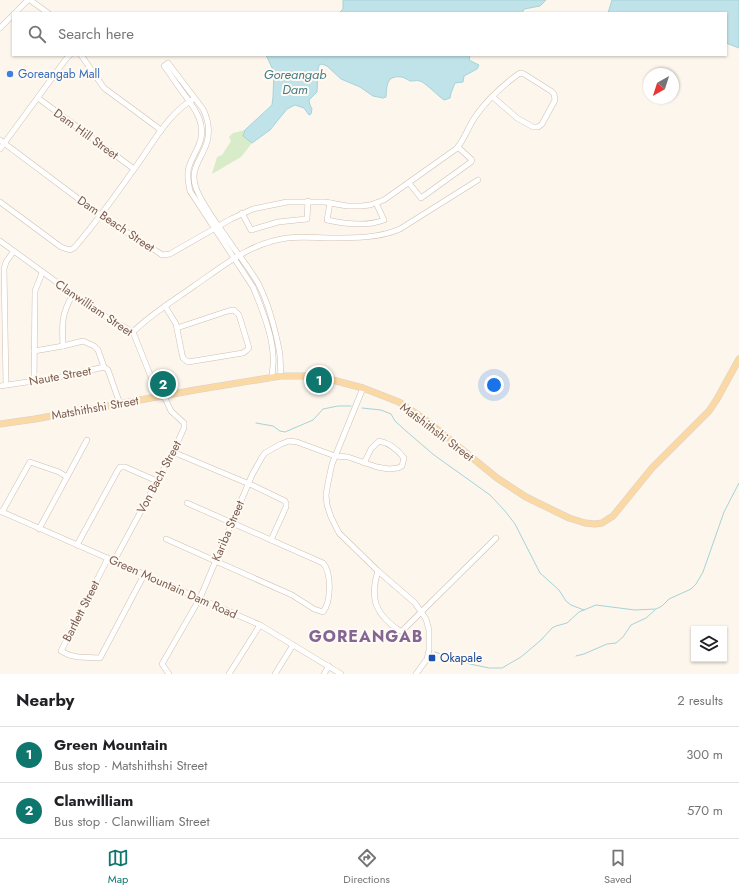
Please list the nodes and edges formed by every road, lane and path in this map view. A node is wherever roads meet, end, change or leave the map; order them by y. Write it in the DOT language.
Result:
graph roads {
  1 [pos="29,0"];
  2 [pos="16,12"];
  3 [pos="47,12"];
  4 [pos="12,16"];
  5 [pos="0,28"];
  6 [pos="69,56"];
  7 [pos="83,56"];
  8 [pos="493,97"];
  9 [pos="38,98"];
  10 [pos="195,98"];
  11 [pos="189,102"];
  12 [pos="161,132"];
  13 [pos="2,142"];
  14 [pos="458,147"];
  15 [pos="0,149"];
  16 [pos="134,169"];
  17 [pos="478,180"];
  18 [pos="409,183"];
  19 [pos="308,201"];
  20 [pos="0,202"];
  21 [pos="330,203"];
  22 [pos="376,203"];
  23 [pos="242,213"];
  24 [pos="100,215"];
  25 [pos="216,227"];
  26 [pos="0,242"];
  27 [pos="13,252"];
  28 [pos="236,256"];
  29 [pos="42,273"];
  30 [pos="72,294"];
  31 [pos="165,306"];
  32 [pos="177,328"];
  33 [pos="133,332"];
  34 [pos="63,346"];
  35 [pos="34,351"];
  36 [pos="739,359"];
  37 [pos="104,367"];
  38 [pos="281,376"];
  39 [pos="272,378"];
  40 [pos="34,381"];
  41 [pos="3,386"];
  42 [pos="363,388"];
  43 [pos="161,397"];
  44 [pos="120,404"];
  45 [pos="0,424"];
  46 [pos="87,440"];
  47 [pos="173,452"];
  48 [pos="335,456"];
  49 [pos="364,463"];
  50 [pos="67,477"];
  51 [pos="157,481"];
  52 [pos="248,484"];
  53 [pos="187,503"];
  54 [pos="1,511"];
  55 [pos="232,523"];
  56 [pos="39,529"];
  57 [pos="496,538"];
  58 [pos="166,539"];
  59 [pos="271,540"];
  60 [pos="77,544"];
  61 [pos="108,558"];
  62 [pos="216,560"];
  63 [pos="114,561"];
  64 [pos="378,571"];
  65 [pos="144,575"];
  66 [pos="200,598"];
  67 [pos="421,611"];
  68 [pos="260,625"];
  69 [pos="293,645"];
  70 [pos="328,666"];
  71 [pos="169,674"];
  72 [pos="229,674"];
  73 [pos="275,674"];
  74 [pos="324,674"];
  75 [pos="341,674"];
  76 [pos="416,674"];
  1 -- 2 [label="street"];
  1 -- 3 [label="street"];
  4 -- 5 [label="street"];
  6 -- 9 [label="street"];
  7 -- 12 [label="street"];
  8 -- 8 [label="street"];
  8 -- 14 [label="street"];
  9 -- 13 [label="street"];
  9 -- 16 [label="street, Dam Hill Street"];
  10 -- 11 [label="street"];
  10 -- 11 [label="street"];
  10 -- 25 [label="street"];
  11 -- 12 [label="street"];
  11 -- 25 [label="street"];
  12 -- 16 [label="street"];
  13 -- 15 [label="street"];
  13 -- 24 [label="street, Dam Beach Street"];
  14 -- 18 [label="street, Dam Beach Street"];
  14 -- 18 [label="street"];
  16 -- 24 [label="street"];
  17 -- 28 [label="street"];
  18 -- 22 [label="street, Dam Beach Street"];
  19 -- 21 [label="street, Dam Beach Street"];
  19 -- 23 [label="street, Dam Beach Street"];
  19 -- 23 [label="street"];
  20 -- 24 [label="street"];
  21 -- 22 [label="street, Dam Beach Street"];
  21 -- 22 [label="street"];
  23 -- 25 [label="street, Dam Beach Street"];
  24 -- 25 [label="street, Dam Beach Street"];
  25 -- 28 [label="street"];
  26 -- 27 [label="street, Clanwilliam Street"];
  27 -- 29 [label="street, Clanwilliam Street"];
  27 -- 41 [label="street"];
  28 -- 31 [label="street"];
  28 -- 38 [label="street"];
  28 -- 39 [label="street"];
  29 -- 30 [label="street, Clanwilliam Street"];
  29 -- 35 [label="street"];
  30 -- 33 [label="street, Clanwilliam Street"];
  30 -- 34 [label="street"];
  31 -- 32 [label="street"];
  31 -- 33 [label="street"];
  32 -- 32 [label="street"];
  33 -- 43 [label="street, Clanwilliam Street"];
  34 -- 35 [label="street"];
  34 -- 37 [label="street"];
  35 -- 40 [label="street"];
  36 -- 42 [label="main road, Matshithshi Street"];
  37 -- 40 [label="street, Naute Street"];
  37 -- 44 [label="street, Naute Street"];
  38 -- 39 [label="main road, Matshithshi Street"];
  38 -- 42 [label="main road, Matshithshi Street"];
  39 -- 43 [label="main road, Matshithshi Street"];
  40 -- 41 [label="street, Naute Street"];
  42 -- 48 [label="street"];
  43 -- 44 [label="main road, Matshithshi Street"];
  43 -- 47 [label="street, Von Bach Street"];
  44 -- 45 [label="main road, Matshithshi Street"];
  46 -- 50 [label="street"];
  47 -- 51 [label="street, Von Bach Street"];
  47 -- 52 [label="street"];
  48 -- 49 [label="street, Kariba Street"];
  48 -- 52 [label="street, Kariba Street"];
  48 -- 64 [label="street"];
  49 -- 49 [label="street, Kariba Street"];
  50 -- 54 [label="street"];
  50 -- 56 [label="street"];
  51 -- 60 [label="street"];
  51 -- 63 [label="street, Von Bach Street"];
  52 -- 55 [label="street, Kariba Street"];
  52 -- 59 [label="street"];
  53 -- 55 [label="street"];
  54 -- 56 [label="street, Green Mountain Dam Road"];
  55 -- 59 [label="street"];
  55 -- 62 [label="street, Kariba Street"];
  56 -- 60 [label="street, Green Mountain Dam Road"];
  57 -- 67 [label="street"];
  58 -- 62 [label="street"];
  59 -- 62 [label="street"];
  60 -- 61 [label="street, Green Mountain Dam Road"];
  61 -- 63 [label="street, Green Mountain Dam Road"];
  61 -- 65 [label="street, Bartlett Street"];
  62 -- 66 [label="street, Kariba Street"];
  63 -- 65 [label="street, Green Mountain Dam Road"];
  64 -- 67 [label="street"];
  64 -- 67 [label="street"];
  65 -- 66 [label="street, Green Mountain Dam Road"];
  66 -- 68 [label="street, Green Mountain Dam Road"];
  66 -- 71 [label="street, Kariba Street"];
  67 -- 76 [label="street"];
  68 -- 69 [label="street, Green Mountain Dam Road"];
  68 -- 72 [label="street"];
  69 -- 70 [label="street, Green Mountain Dam Road"];
  69 -- 73 [label="street"];
  70 -- 74 [label="street"];
  70 -- 75 [label="street, Green Mountain Dam Road"];
}
